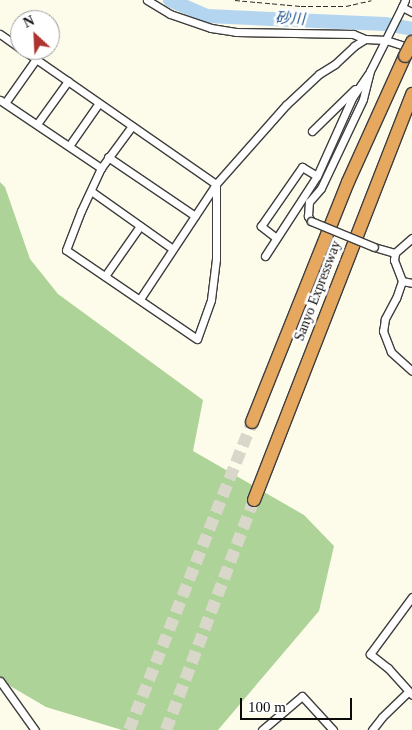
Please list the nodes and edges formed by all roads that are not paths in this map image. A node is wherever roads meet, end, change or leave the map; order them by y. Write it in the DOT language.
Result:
graph roads {
  1 [pos="147,0"];
  2 [pos="402,6"];
  3 [pos="412,12"];
  4 [pos="365,39"];
  5 [pos="386,40"];
  6 [pos="412,42"];
  7 [pos="408,52"];
  8 [pos="35,60"];
  9 [pos="37,60"];
  10 [pos="370,71"];
  11 [pos="68,81"];
  12 [pos="360,86"];
  13 [pos="412,94"];
  14 [pos="3,102"];
  15 [pos="99,103"];
  16 [pos="37,124"];
  17 [pos="132,126"];
  18 [pos="312,131"];
  19 [pos="69,146"];
  20 [pos="108,157"];
  21 [pos="101,168"];
  22 [pos="316,176"];
  23 [pos="216,184"];
  24 [pos="91,191"];
  25 [pos="195,216"];
  26 [pos="140,226"];
  27 [pos="275,237"];
  28 [pos="412,238"];
  29 [pos="173,249"];
  30 [pos="395,253"];
  31 [pos="265,256"];
  32 [pos="105,276"];
  33 [pos="402,282"];
  34 [pos="412,283"];
  35 [pos="140,299"];
  36 [pos="412,371"];
  37 [pos="252,422"];
  38 [pos="254,500"];
  39 [pos="412,597"];
  40 [pos="0,681"];
  41 [pos="410,694"];
  42 [pos="35,730"];
  43 [pos="262,730"];
  44 [pos="333,730"];
  45 [pos="372,730"];
  1 -- 4 [label="street"];
  2 -- 3 [label="street"];
  2 -- 5 [label="street"];
  4 -- 5 [label="street"];
  4 -- 23 [label="street"];
  5 -- 7 [label="street"];
  5 -- 10 [label="street"];
  6 -- 7 [label="highway, Sanyo Expressway, bridge"];
  7 -- 37 [label="highway, Sanyo Expressway"];
  8 -- 14 [label="street"];
  9 -- 11 [label="street"];
  10 -- 12 [label="street"];
  10 -- 30 [label="street, bridge"];
  11 -- 15 [label="street"];
  11 -- 16 [label="street"];
  12 -- 18 [label="street"];
  12 -- 22 [label="street"];
  13 -- 38 [label="highway, Sanyo Expressway"];
  14 -- 16 [label="street"];
  15 -- 17 [label="street"];
  15 -- 19 [label="street"];
  16 -- 19 [label="street"];
  17 -- 20 [label="street"];
  17 -- 23 [label="street"];
  19 -- 21 [label="street"];
  20 -- 21 [label="street"];
  20 -- 25 [label="street"];
  21 -- 24 [label="street"];
  22 -- 27 [label="street"];
  22 -- 27 [label="street"];
  23 -- 25 [label="street"];
  23 -- 35 [label="street"];
  24 -- 26 [label="street"];
  24 -- 32 [label="street"];
  25 -- 29 [label="street"];
  26 -- 29 [label="street"];
  26 -- 32 [label="street"];
  27 -- 31 [label="street"];
  28 -- 30 [label="street"];
  29 -- 35 [label="street"];
  30 -- 33 [label="street"];
  32 -- 35 [label="street"];
  33 -- 34 [label="street"];
  33 -- 36 [label="street"];
  39 -- 41 [label="street"];
  40 -- 42 [label="street"];
  41 -- 45 [label="street"];
  43 -- 44 [label="street"];
}
